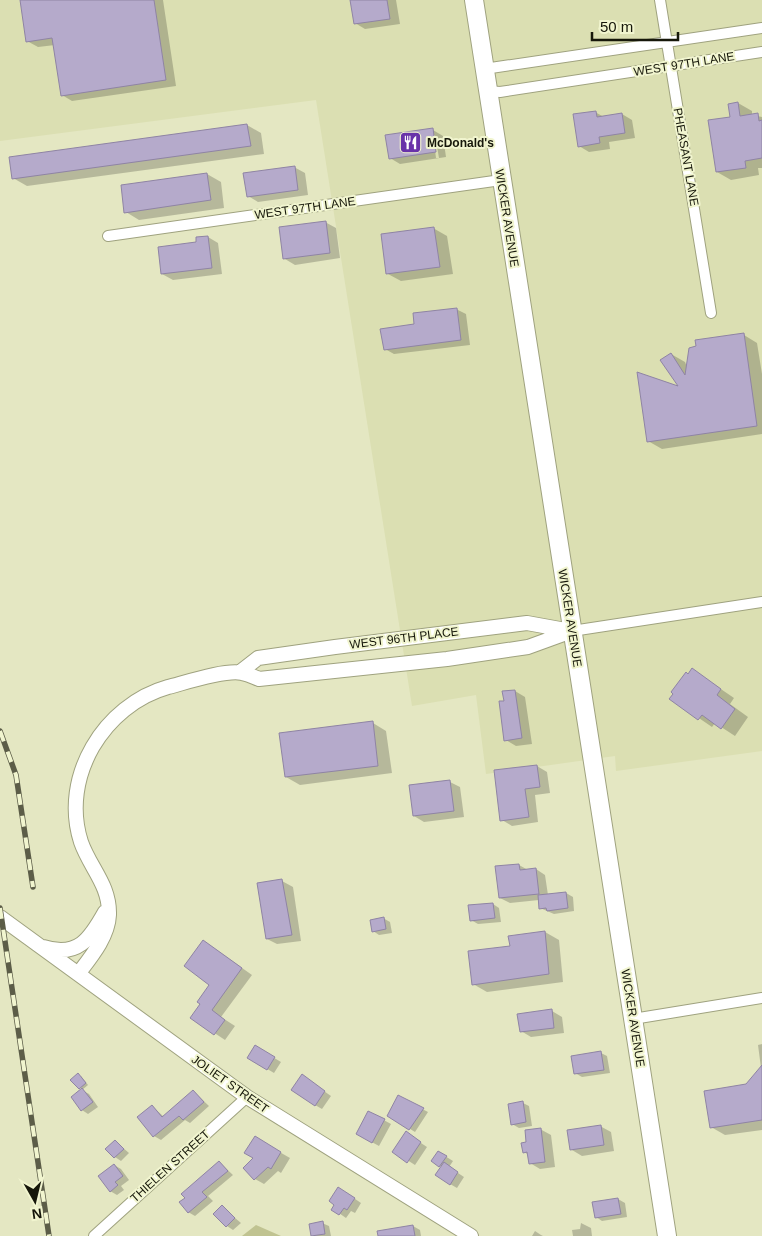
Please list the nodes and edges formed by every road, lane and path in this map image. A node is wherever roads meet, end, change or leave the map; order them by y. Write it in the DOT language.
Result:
graph roads {
  1 [pos="474,0"];
  2 [pos="660,0"];
  3 [pos="762,28"];
  4 [pos="667,43"];
  5 [pos="762,52"];
  6 [pos="670,66"];
  7 [pos="484,70"];
  8 [pos="487,91"];
  9 [pos="501,180"];
  10 [pos="108,236"];
  11 [pos="711,314"];
  12 [pos="762,602"];
  13 [pos="572,631"];
  14 [pos="240,672"];
  15 [pos="109,904"];
  16 [pos="0,917"];
  17 [pos="38,945"];
  18 [pos="78,974"];
  19 [pos="762,998"];
  20 [pos="633,1019"];
  21 [pos="247,1097"];
  22 [pos="94,1236"];
  23 [pos="471,1236"];
  24 [pos="667,1236"];
  1 -- 7 [label="highway, WICKER AVENUE"];
  2 -- 4 [label="street, PHEASANT LANE"];
  3 -- 4 [label="street, WEST 97TH LANE"];
  4 -- 6 [label="street, PHEASANT LANE"];
  4 -- 7 [label="street, WEST 97TH LANE"];
  5 -- 6 [label="street, WEST 97TH LANE"];
  6 -- 8 [label="street, WEST 97TH LANE"];
  6 -- 11 [label="street, PHEASANT LANE"];
  7 -- 8 [label="highway, WICKER AVENUE"];
  8 -- 9 [label="highway, WICKER AVENUE"];
  9 -- 10 [label="street, WEST 97TH LANE"];
  9 -- 13 [label="highway, WICKER AVENUE"];
  12 -- 13 [label="street, WEST 96TH PLACE"];
  13 -- 14 [label="street, WEST 96TH PLACE"];
  13 -- 14 [label="street, WEST 96TH PLACE"];
  13 -- 20 [label="highway, WICKER AVENUE"];
  14 -- 15 [label="street, WEST 96TH PLACE"];
  15 -- 17 [label="street"];
  15 -- 18 [label="street, WEST 96TH PLACE"];
  16 -- 17 [label="street, JOLIET STREET"];
  17 -- 18 [label="street, JOLIET STREET"];
  18 -- 21 [label="street, JOLIET STREET"];
  19 -- 20 [label="street"];
  20 -- 24 [label="highway, WICKER AVENUE"];
  21 -- 22 [label="street, THIELEN STREET"];
  21 -- 23 [label="street, JOLIET STREET"];
}
